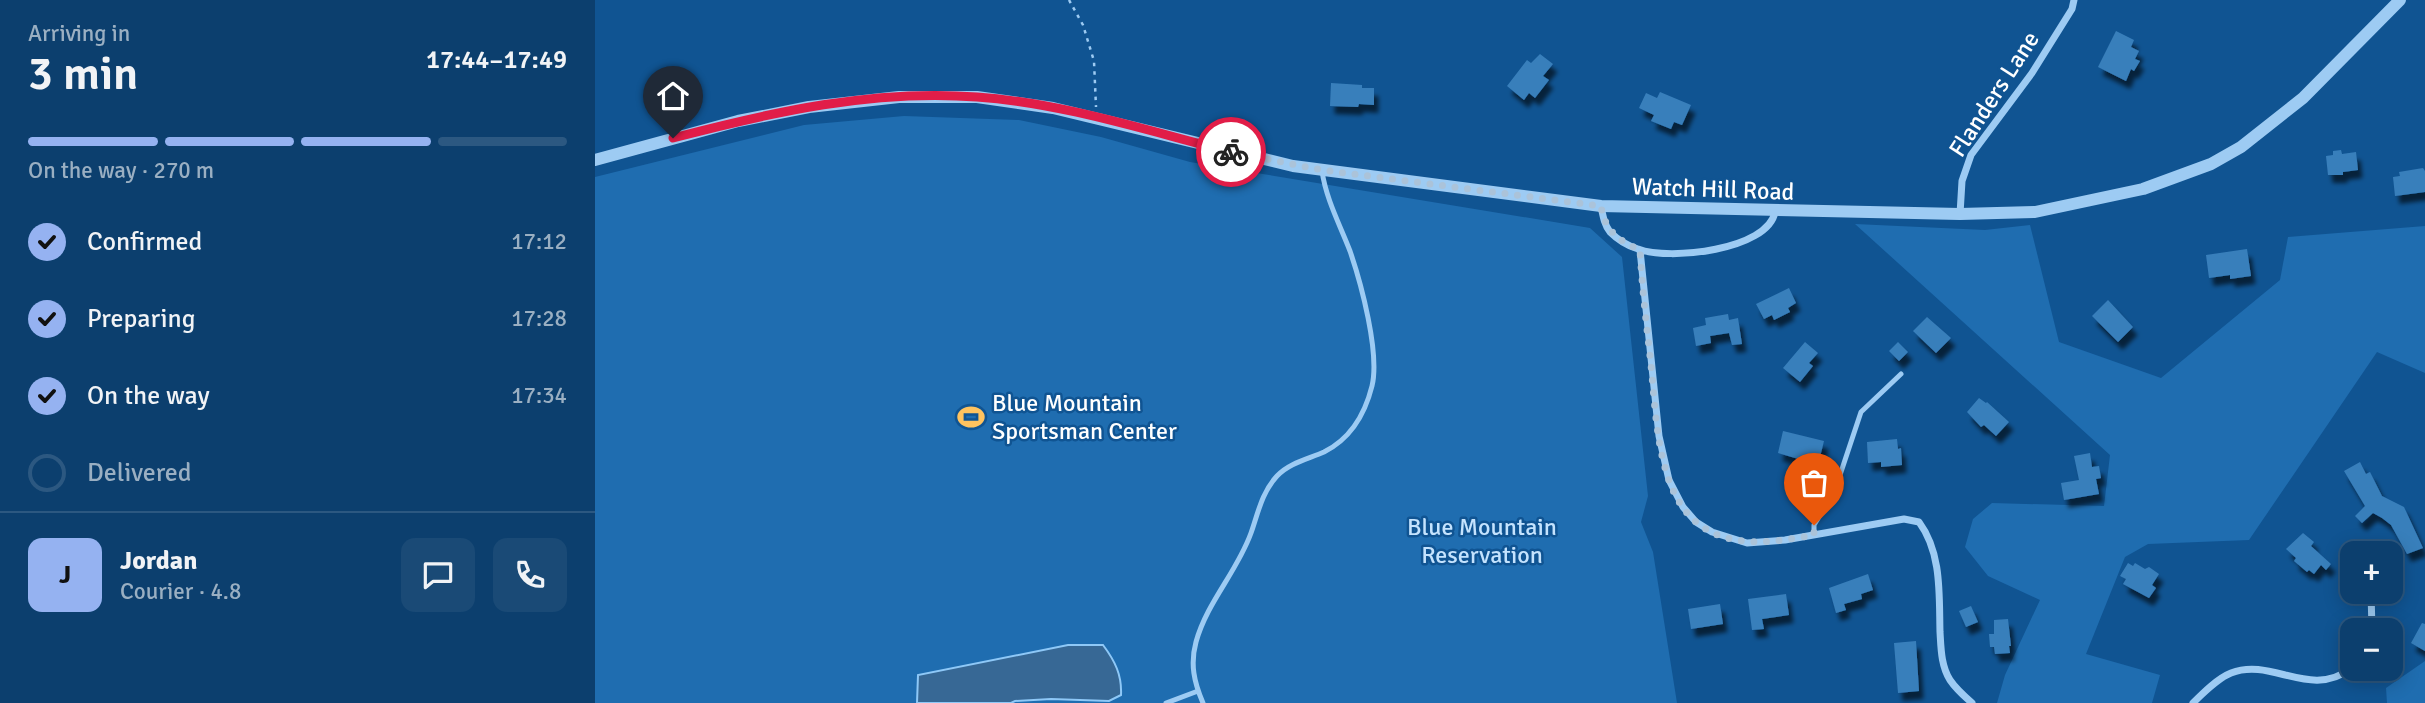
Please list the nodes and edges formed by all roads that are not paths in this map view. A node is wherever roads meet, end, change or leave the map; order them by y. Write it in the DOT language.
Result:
graph roads {
  1 [pos="2074,0"];
  2 [pos="2400,0"];
  3 [pos="595,160"];
  4 [pos="1322,170"];
  5 [pos="1601,206"];
  6 [pos="1775,212"];
  7 [pos="1960,215"];
  8 [pos="1640,250"];
  9 [pos="1901,374"];
  10 [pos="1814,535"];
  11 [pos="2340,674"];
  12 [pos="1198,691"];
  13 [pos="1166,703"];
  14 [pos="1203,703"];
  15 [pos="1972,703"];
  16 [pos="2193,703"];
  1 -- 7 [label="street, Flanders Lane"];
  2 -- 7 [label="street, Watch Hill Road"];
  3 -- 4 [label="street, Watch Hill Road"];
  4 -- 5 [label="street, Watch Hill Road"];
  4 -- 12 [label="lane"];
  5 -- 6 [label="street, Watch Hill Road"];
  5 -- 8 [label="street"];
  6 -- 7 [label="street, Watch Hill Road"];
  6 -- 8 [label="street"];
  8 -- 10 [label="street"];
  9 -- 10 [label="lane"];
  10 -- 15 [label="street"];
  11 -- 16 [label="street"];
  12 -- 13 [label="lane"];
  12 -- 14 [label="lane"];
}
